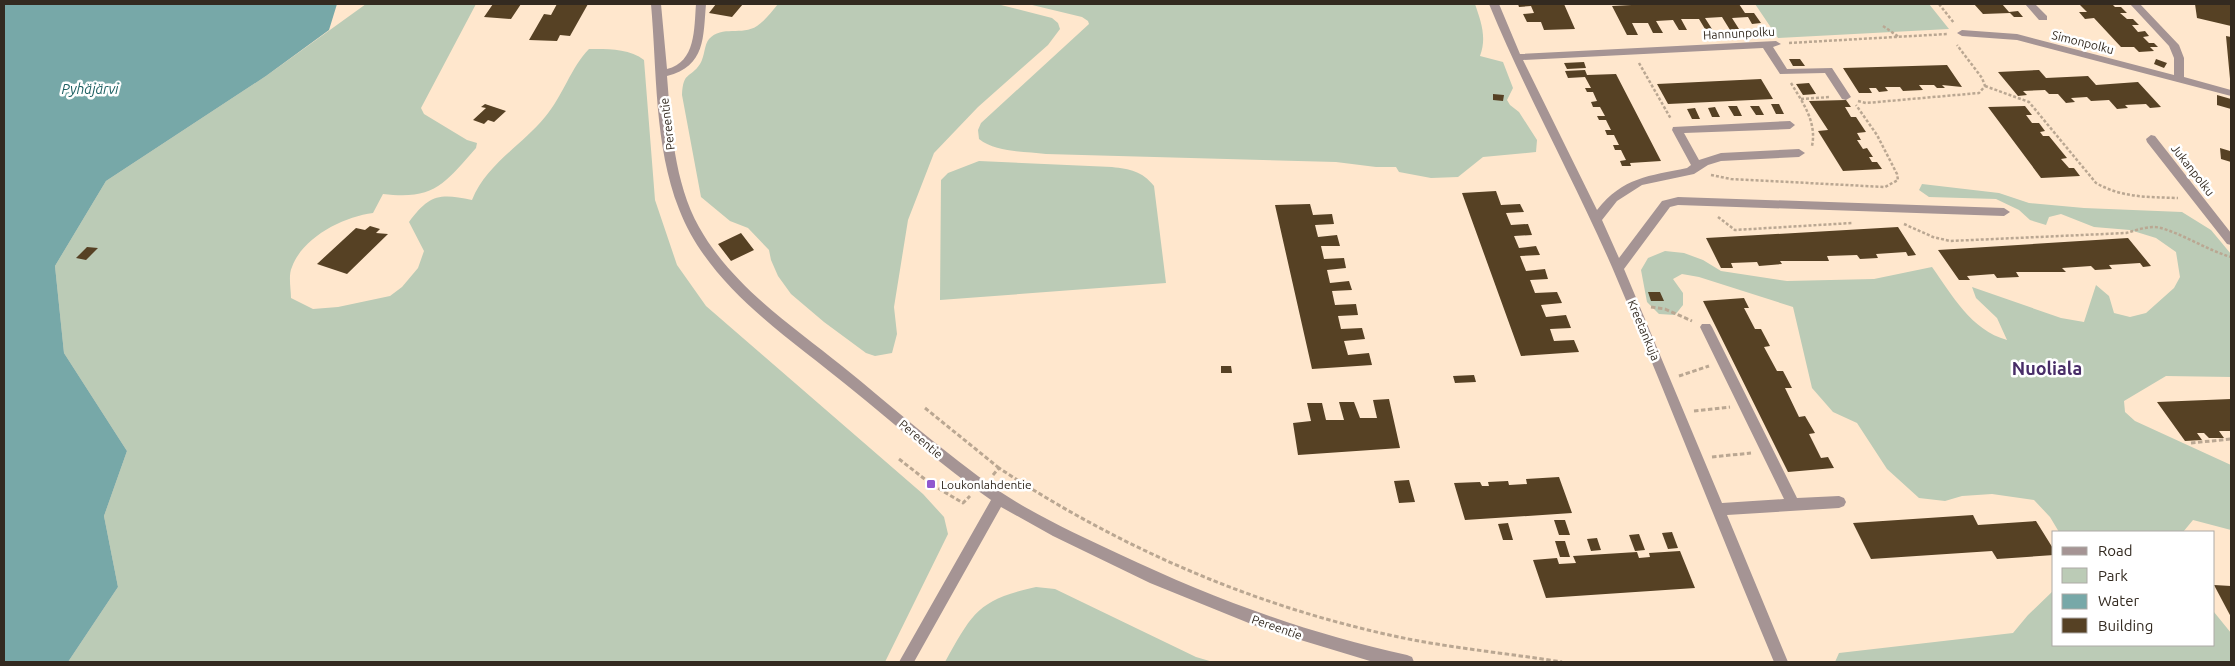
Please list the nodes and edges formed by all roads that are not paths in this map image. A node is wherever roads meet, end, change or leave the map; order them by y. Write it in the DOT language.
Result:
graph roads {
  1 [pos="656,4"];
  2 [pos="701,4"];
  3 [pos="1494,4"];
  4 [pos="2030,4"];
  5 [pos="2135,4"];
  6 [pos="2043,18"];
  7 [pos="1962,33"];
  8 [pos="1516,57"];
  9 [pos="662,74"];
  10 [pos="2179,79"];
  11 [pos="2231,93"];
  12 [pos="1846,97"];
  13 [pos="1790,125"];
  14 [pos="2151,139"];
  15 [pos="1799,153"];
  16 [pos="1694,169"];
  17 [pos="2004,212"];
  18 [pos="1597,219"];
  19 [pos="2231,241"];
  20 [pos="1618,268"];
  21 [pos="1706,327"];
  22 [pos="999,498"];
  23 [pos="1839,502"];
  24 [pos="1793,504"];
  25 [pos="1718,509"];
  26 [pos="906,662"];
  27 [pos="1407,662"];
  28 [pos="1781,662"];
  1 -- 9 [label="street, Pereentie"];
  2 -- 9 [label="street"];
  3 -- 8 [label="street, Kreetankuja"];
  4 -- 6 [label="street"];
  5 -- 10 [label="street"];
  7 -- 10 [label="street, Simonpolku"];
  8 -- 12 [label="street, Hannunpolku"];
  8 -- 18 [label="street, Kreetankuja"];
  9 -- 22 [label="street, Pereentie"];
  10 -- 11 [label="street, Simonpolku"];
  13 -- 16 [label="street"];
  14 -- 19 [label="street, Jukanpolku"];
  15 -- 16 [label="street"];
  16 -- 18 [label="street"];
  17 -- 20 [label="street"];
  18 -- 20 [label="street, Kreetankuja"];
  20 -- 25 [label="street, Kreetankuja"];
  21 -- 24 [label="street"];
  22 -- 26 [label="street"];
  22 -- 27 [label="street, Pereentie"];
  23 -- 24 [label="street"];
  24 -- 25 [label="street"];
  25 -- 28 [label="street, Kreetankuja"];
}
